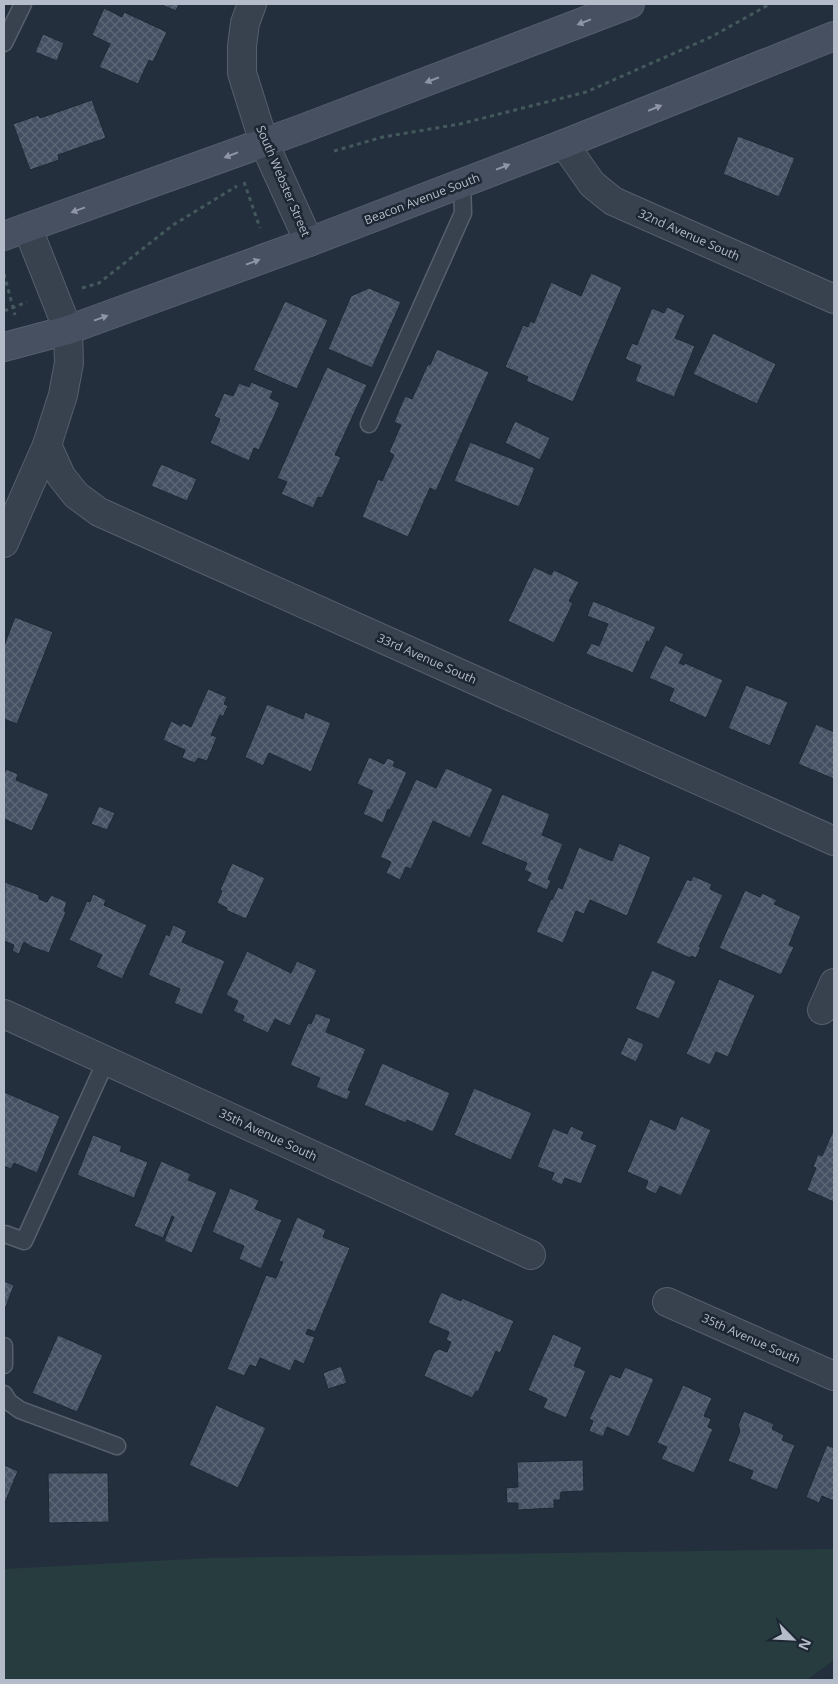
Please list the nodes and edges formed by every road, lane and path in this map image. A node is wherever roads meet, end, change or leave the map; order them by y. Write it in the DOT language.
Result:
graph roads {
  1 [pos="23,4"];
  2 [pos="252,4"];
  3 [pos="630,4"];
  4 [pos="770,4"];
  5 [pos="834,36"];
  6 [pos="4,43"];
  7 [pos="264,143"];
  8 [pos="564,144"];
  9 [pos="330,152"];
  10 [pos="462,183"];
  11 [pos="16,232"];
  12 [pos="263,237"];
  13 [pos="309,242"];
  14 [pos="4,274"];
  15 [pos="81,288"];
  16 [pos="834,299"];
  17 [pos="33,300"];
  18 [pos="13,308"];
  19 [pos="4,310"];
  20 [pos="16,316"];
  21 [pos="68,330"];
  22 [pos="4,347"];
  23 [pos="369,424"];
  24 [pos="47,445"];
  25 [pos="4,543"];
  26 [pos="834,841"];
  27 [pos="834,983"];
  28 [pos="822,1010"];
  29 [pos="4,1014"];
  30 [pos="106,1061"];
  31 [pos="5,1234"];
  32 [pos="531,1255"];
  33 [pos="667,1302"];
  34 [pos="4,1346"];
  35 [pos="4,1365"];
  36 [pos="834,1376"];
  37 [pos="4,1394"];
  38 [pos="117,1446"];
  1 -- 6 [label="lane"];
  2 -- 7 [label="street, South Webster Street"];
  3 -- 7 [label="main road, one-way"];
  4 -- 9 [label="path"];
  8 -- 5 [label="main road, Beacon Avenue South, one-way"];
  7 -- 11 [label="main road, one-way"];
  7 -- 13 [label="street, South Webster Street"];
  10 -- 8 [label="main road, Beacon Avenue South, one-way"];
  8 -- 16 [label="street, 32nd Avenue South"];
  10 -- 13 [label="main road, Beacon Avenue South"];
  10 -- 23 [label="lane"];
  11 -- 21 [label="street"];
  12 -- 15 [label="path"];
  21 -- 13 [label="main road, Beacon Avenue South, one-way"];
  14 -- 18 [label="path"];
  17 -- 18 [label="path"];
  18 -- 19 [label="path"];
  18 -- 20 [label="path"];
  21 -- 22 [label="main road, Beacon Avenue South"];
  21 -- 24 [label="street"];
  24 -- 25 [label="street"];
  24 -- 26 [label="street, 33rd Avenue South"];
  27 -- 28 [label="street"];
  29 -- 30 [label="street, 35th Avenue South"];
  30 -- 31 [label="lane"];
  30 -- 32 [label="street, 35th Avenue South"];
  33 -- 36 [label="street, 35th Avenue South"];
  34 -- 35 [label="lane"];
  37 -- 38 [label="lane"];
}
